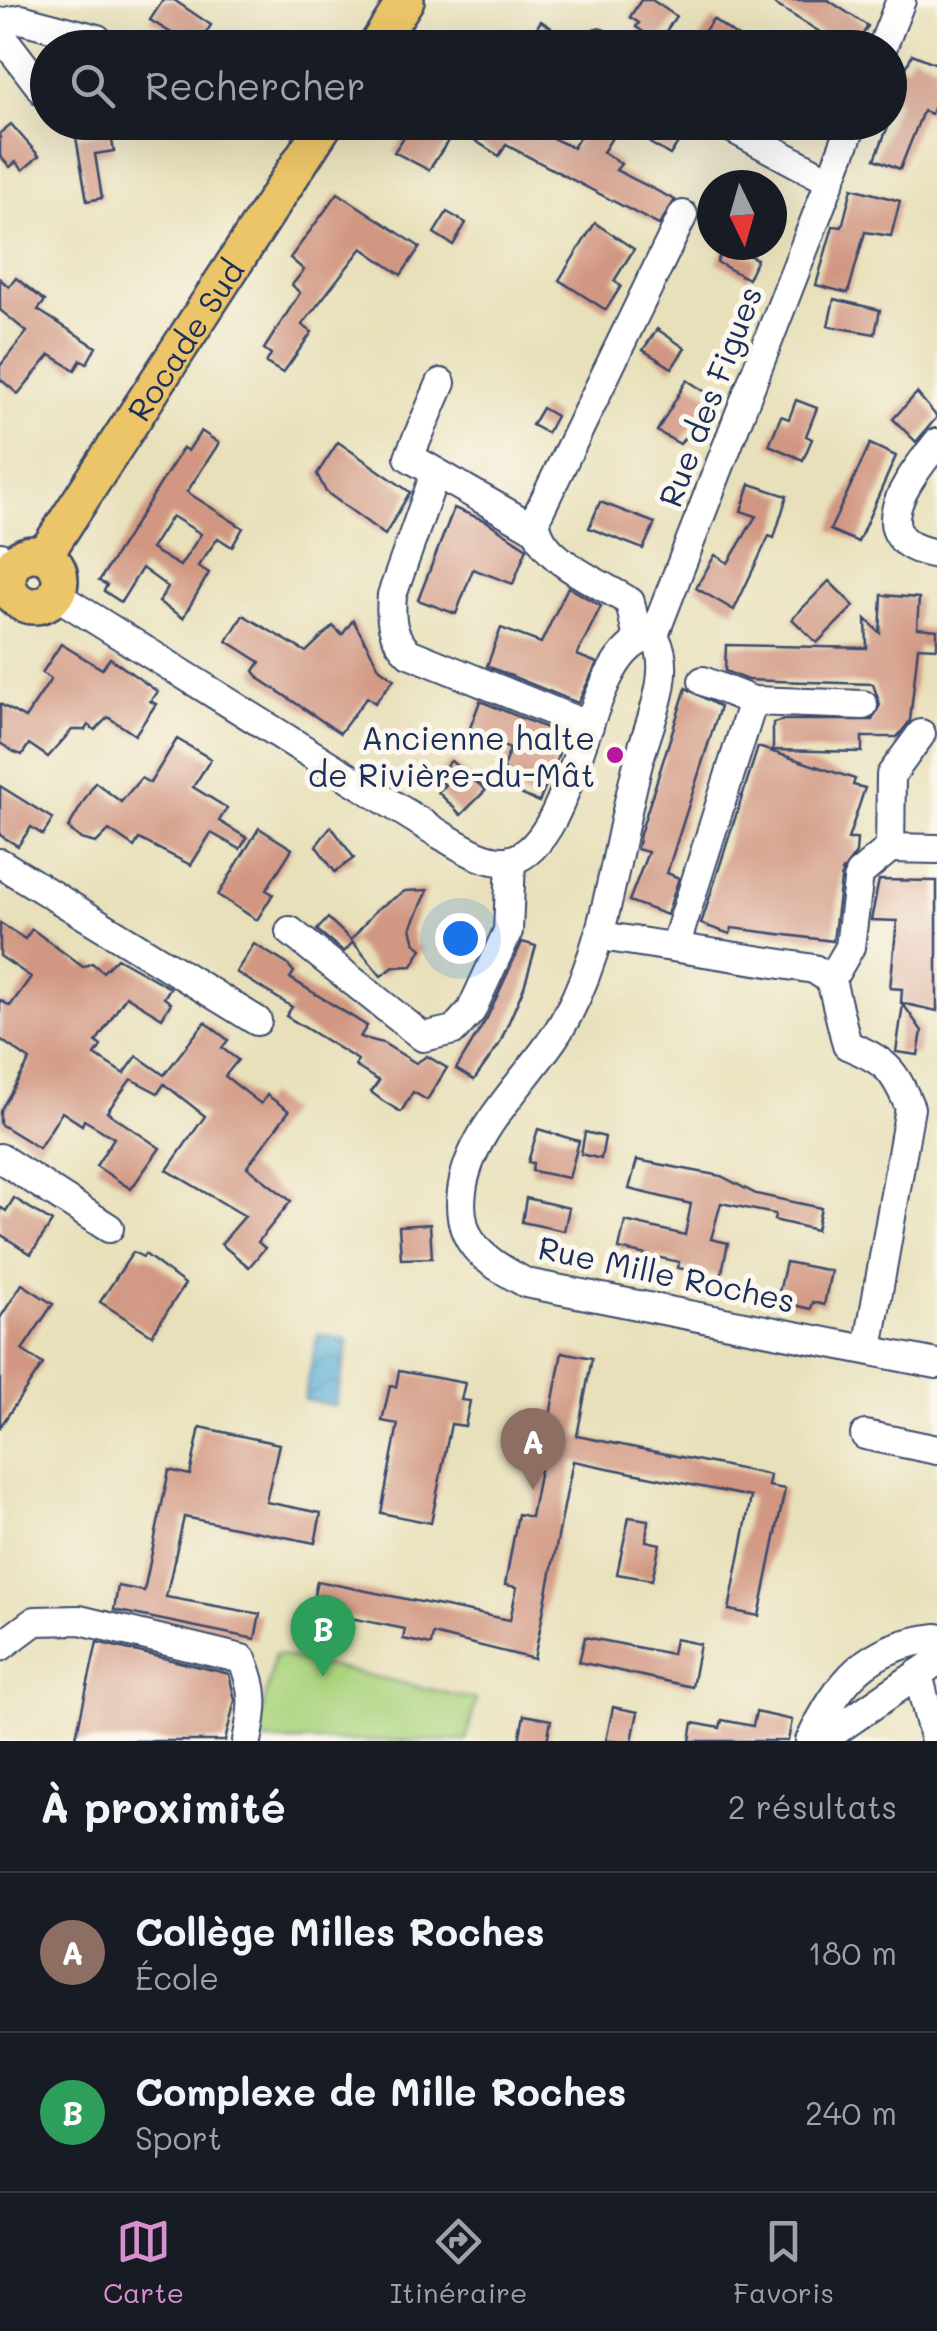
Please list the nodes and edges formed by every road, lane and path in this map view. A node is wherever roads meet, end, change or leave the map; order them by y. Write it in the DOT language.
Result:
graph roads {
  1 [pos="406,0"];
  2 [pos="900,0"];
  3 [pos="0,23"];
  4 [pos="63,30"];
  5 [pos="387,30"];
  6 [pos="889,30"];
  7 [pos="0,34"];
  8 [pos="30,73"];
  9 [pos="314,140"];
  10 [pos="753,140"];
  11 [pos="846,140"];
  12 [pos="830,182"];
  13 [pos="683,215"];
  14 [pos="441,383"];
  15 [pos="937,443"];
  16 [pos="435,474"];
  17 [pos="536,528"];
  18 [pos="937,554"];
  19 [pos="15,582"];
  20 [pos="56,595"];
  21 [pos="645,640"];
  22 [pos="703,680"];
  23 [pos="753,702"];
  24 [pos="863,705"];
  25 [pos="589,726"];
  26 [pos="921,734"];
  27 [pos="890,848"];
  28 [pos="937,849"];
  29 [pos="511,860"];
  30 [pos="0,863"];
  31 [pos="290,931"];
  32 [pos="601,936"];
  33 [pos="675,947"];
  34 [pos="832,980"];
  35 [pos="257,1021"];
  36 [pos="0,1158"];
  37 [pos="109,1228"];
  38 [pos="868,1349"];
  39 [pos="937,1364"];
  40 [pos="865,1435"];
  41 [pos="937,1450"];
  42 [pos="937,1638"];
  43 [pos="0,1647"];
  44 [pos="927,1667"];
  45 [pos="247,1741"];
  46 [pos="810,1741"];
  47 [pos="821,1741"];
  48 [pos="935,1741"];
  1 -- 5 [label="main road"];
  2 -- 6 [label="street"];
  3 -- 4 [label="street"];
  7 -- 8 [label="street"];
  9 -- 19 [label="main road, Rocade Sud"];
  10 -- 12 [label="street"];
  11 -- 12 [label="street, Rue des Figues"];
  12 -- 21 [label="street, Rue des Figues"];
  13 -- 17 [label="street"];
  14 -- 16 [label="street"];
  15 -- 18 [label="street"];
  16 -- 17 [label="street, Rue Mille Roches"];
  16 -- 25 [label="street"];
  17 -- 21 [label="street, Rue Mille Roches"];
  19 -- 20 [label="main road"];
  20 -- 29 [label="street"];
  21 -- 25 [label="street"];
  21 -- 32 [label="street, Rue Mille Roches"];
  22 -- 23 [label="street"];
  23 -- 24 [label="street"];
  23 -- 33 [label="street"];
  25 -- 29 [label="street"];
  26 -- 27 [label="street"];
  27 -- 28 [label="street"];
  27 -- 34 [label="street"];
  29 -- 31 [label="street"];
  30 -- 35 [label="street"];
  32 -- 33 [label="street"];
  32 -- 38 [label="street, Rue Mille Roches"];
  33 -- 34 [label="street"];
  34 -- 38 [label="street"];
  36 -- 37 [label="street"];
  38 -- 39 [label="street, Rue Mille Roches"];
  40 -- 41 [label="street"];
  42 -- 46 [label="street"];
  43 -- 45 [label="street"];
  44 -- 47 [label="street"];
  44 -- 48 [label="street"];
}
